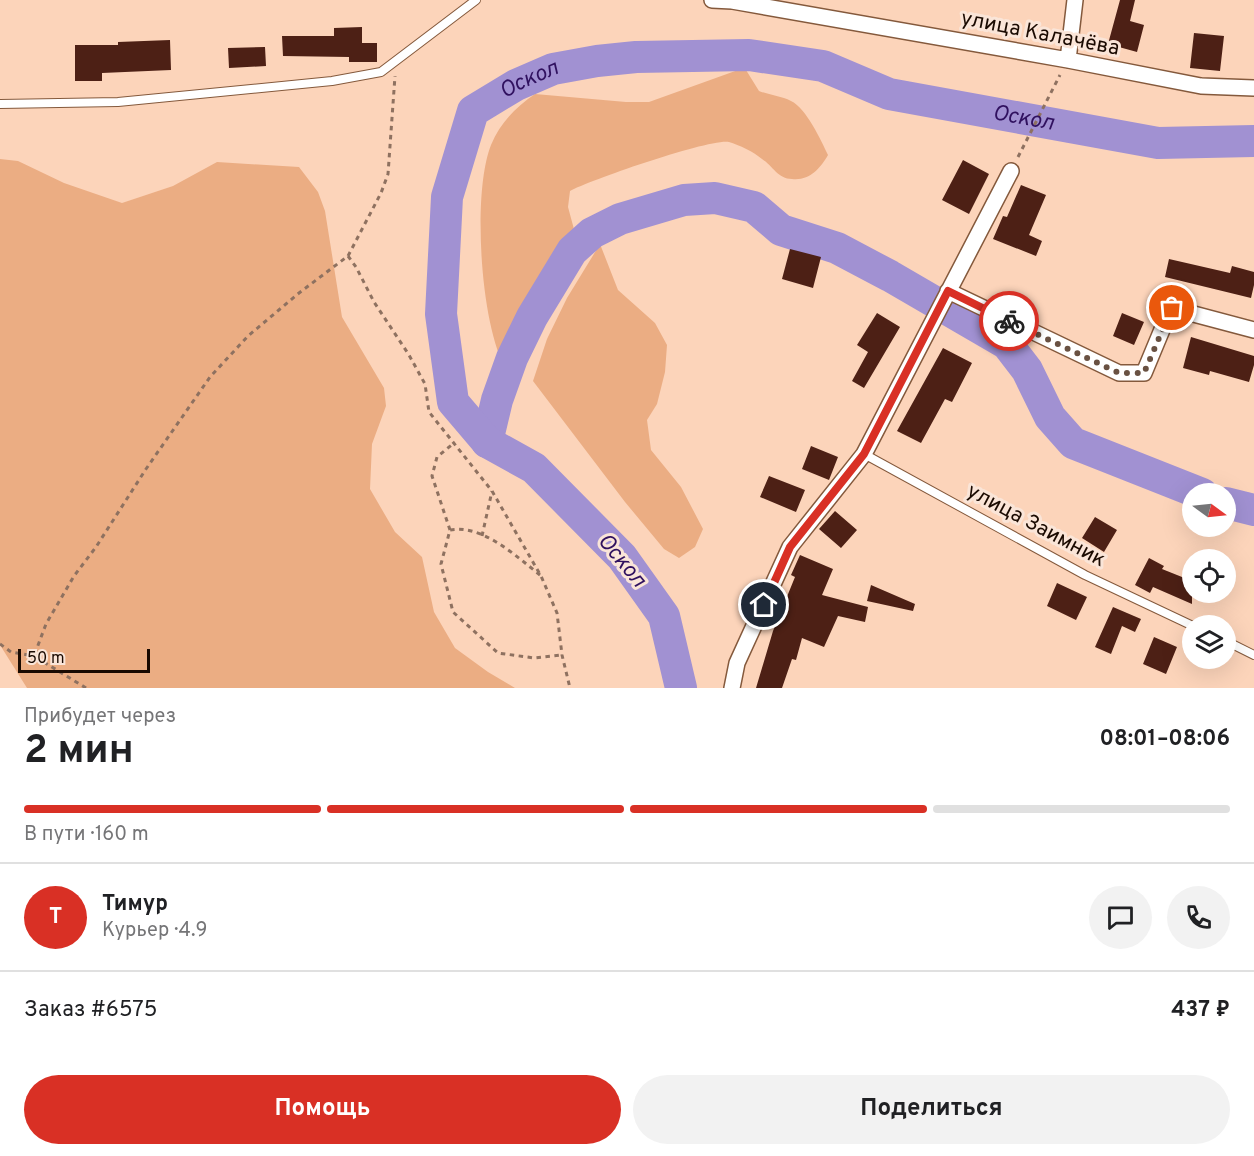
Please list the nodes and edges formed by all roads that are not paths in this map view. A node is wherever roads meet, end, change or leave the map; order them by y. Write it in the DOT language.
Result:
graph roads {
  1 [pos="476,0"];
  2 [pos="712,0"];
  3 [pos="1075,0"];
  4 [pos="1068,60"];
  5 [pos="1254,88"];
  6 [pos="0,104"];
  7 [pos="1011,171"];
  8 [pos="943,301"];
  9 [pos="1254,330"];
  10 [pos="864,454"];
  11 [pos="1182,621"];
  12 [pos="1236,646"];
  13 [pos="1254,654"];
  14 [pos="732,688"];
  1 -- 6 [label="lane"];
  2 -- 4 [label="street, улица Калачёва"];
  3 -- 4 [label="street"];
  4 -- 5 [label="street, улица Калачёва"];
  7 -- 8 [label="street"];
  8 -- 9 [label="street"];
  8 -- 10 [label="street"];
  10 -- 11 [label="lane, улица Заимник"];
  10 -- 14 [label="street"];
  12 -- 13 [label="lane"];
}
